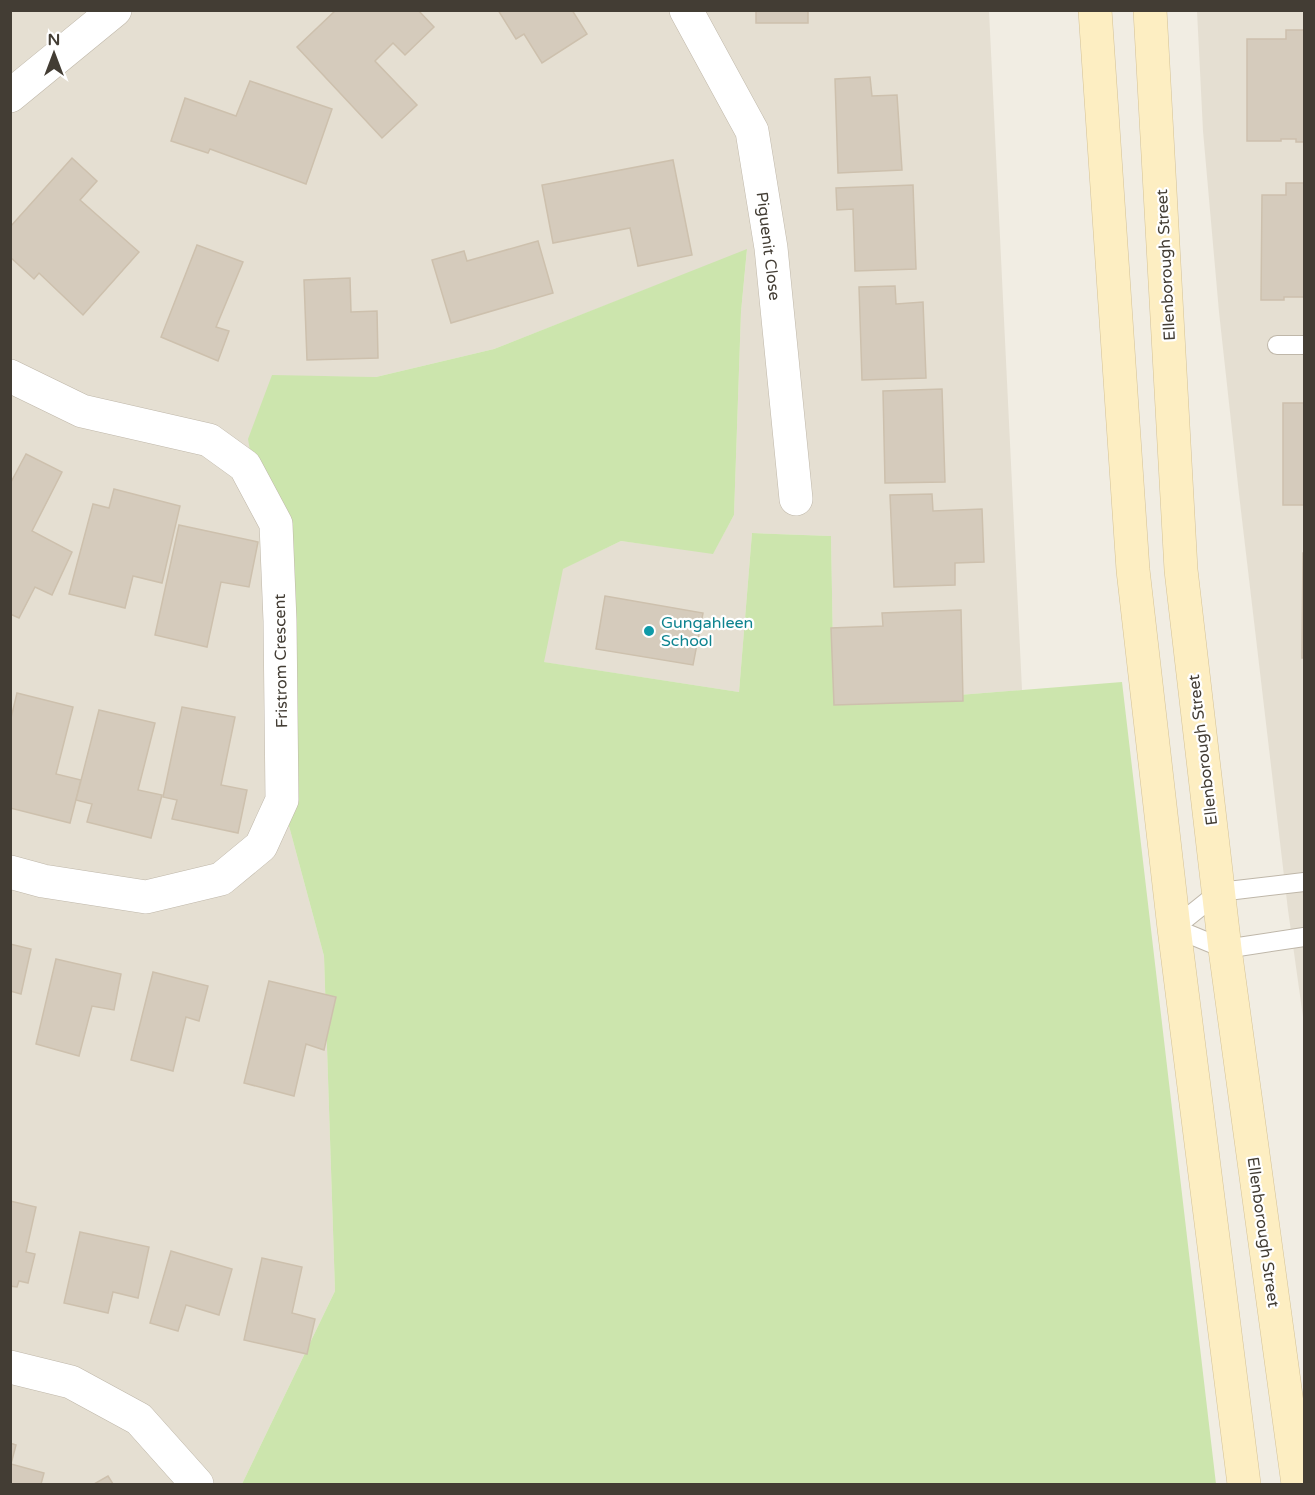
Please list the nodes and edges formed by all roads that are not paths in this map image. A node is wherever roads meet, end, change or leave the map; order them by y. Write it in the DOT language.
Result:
graph roads {
  1 [pos="115,10"];
  2 [pos="686,10"];
  3 [pos="1095,10"];
  4 [pos="1150,10"];
  5 [pos="10,96"];
  6 [pos="1277,345"];
  7 [pos="1305,345"];
  8 [pos="10,376"];
  9 [pos="796,499"];
  10 [pos="10,872"];
  11 [pos="1305,882"];
  12 [pos="1219,892"];
  13 [pos="1174,928"];
  14 [pos="1305,936"];
  15 [pos="1225,949"];
  16 [pos="10,1367"];
  17 [pos="197,1485"];
  18 [pos="1244,1485"];
  19 [pos="1298,1485"];
  1 -- 5 [label="street"];
  2 -- 9 [label="street, Piguenit Close"];
  3 -- 13 [label="main road"];
  4 -- 12 [label="main road, Ellenborough Street"];
  6 -- 7 [label="lane"];
  8 -- 10 [label="street, Fristrom Crescent"];
  11 -- 12 [label="lane"];
  12 -- 13 [label="lane"];
  12 -- 15 [label="main road, Ellenborough Street"];
  13 -- 15 [label="lane"];
  13 -- 18 [label="main road"];
  14 -- 15 [label="lane"];
  15 -- 19 [label="main road, Ellenborough Street"];
  16 -- 17 [label="street"];
}
